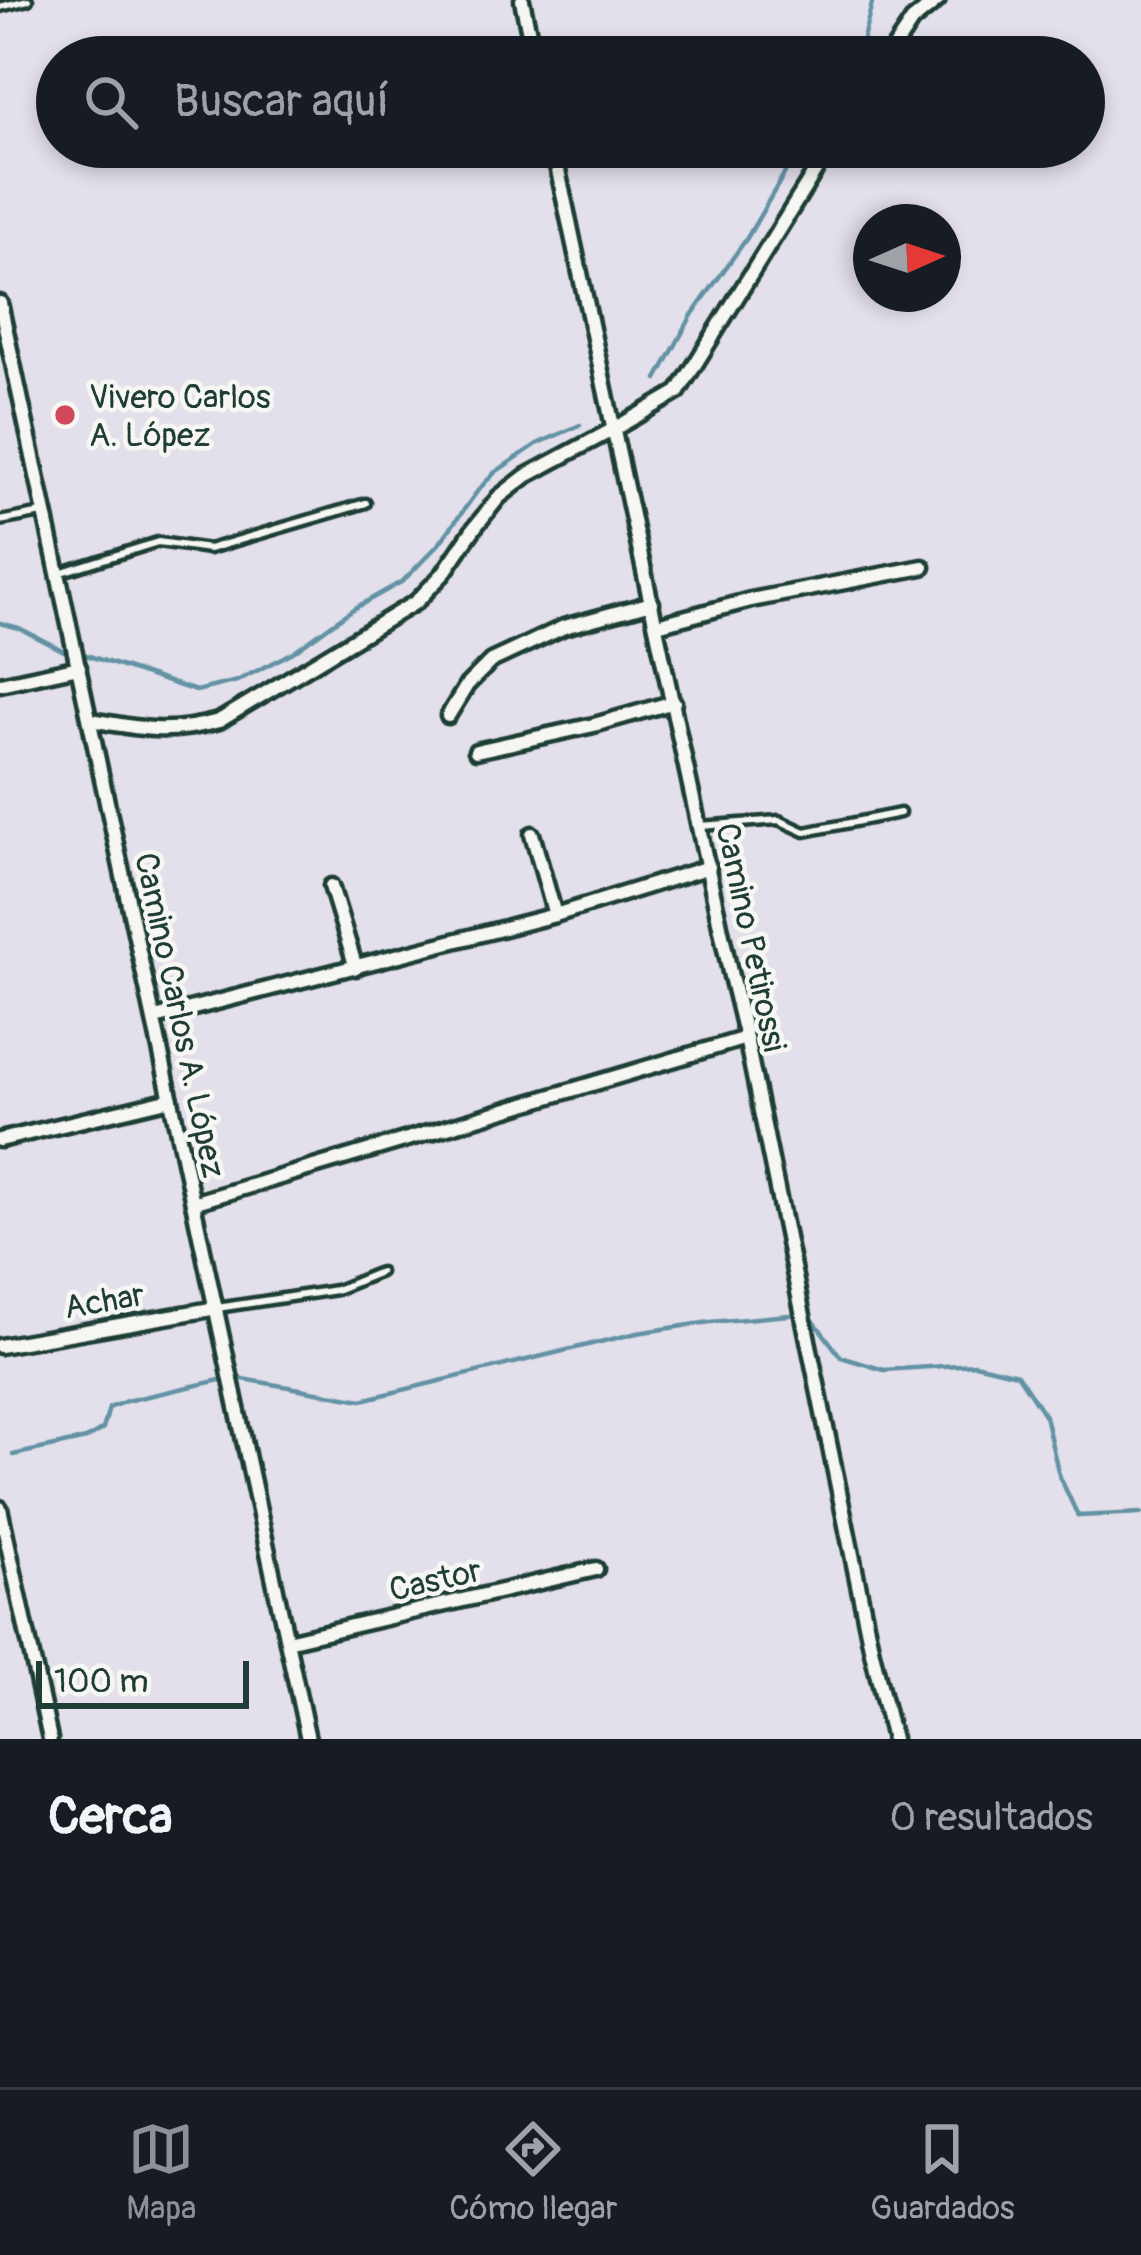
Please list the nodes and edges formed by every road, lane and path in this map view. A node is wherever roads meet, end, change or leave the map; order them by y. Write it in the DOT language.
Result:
graph roads {
  1 [pos="28,0"];
  2 [pos="522,0"];
  3 [pos="938,0"];
  4 [pos="0,7"];
  5 [pos="530,36"];
  6 [pos="902,36"];
  7 [pos="558,168"];
  8 [pos="817,168"];
  9 [pos="0,303"];
  10 [pos="3,327"];
  11 [pos="614,429"];
  12 [pos="366,502"];
  13 [pos="46,512"];
  14 [pos="0,521"];
  15 [pos="923,567"];
  16 [pos="59,573"];
  17 [pos="652,603"];
  18 [pos="657,625"];
  19 [pos="80,667"];
  20 [pos="0,684"];
  21 [pos="674,702"];
  22 [pos="448,716"];
  23 [pos="91,720"];
  24 [pos="476,751"];
  25 [pos="900,813"];
  26 [pos="700,826"];
  27 [pos="532,834"];
  28 [pos="709,867"];
  29 [pos="331,886"];
  30 [pos="555,915"];
  31 [pos="356,968"];
  32 [pos="155,1018"];
  33 [pos="746,1038"];
  34 [pos="171,1099"];
  35 [pos="0,1140"];
  36 [pos="193,1203"];
  37 [pos="380,1272"];
  38 [pos="217,1308"];
  39 [pos="0,1346"];
  40 [pos="0,1508"];
  41 [pos="596,1569"];
  42 [pos="287,1641"];
  43 [pos="50,1739"];
  44 [pos="308,1739"];
  45 [pos="893,1739"];
  1 -- 4 [label="lane"];
  2 -- 5 [label="street"];
  3 -- 6 [label="street"];
  7 -- 11 [label="street, Camino Petirossi"];
  8 -- 11 [label="street"];
  9 -- 10 [label="street, Camino Carlos A. López"];
  10 -- 13 [label="street, Camino Carlos A. López"];
  11 -- 17 [label="street, Camino Petirossi"];
  11 -- 23 [label="street"];
  12 -- 16 [label="lane"];
  13 -- 14 [label="lane"];
  13 -- 16 [label="street, Camino Carlos A. López"];
  15 -- 18 [label="street"];
  16 -- 19 [label="street, Camino Carlos A. López"];
  17 -- 18 [label="street, Camino Petirossi"];
  17 -- 22 [label="street"];
  18 -- 21 [label="street, Camino Petirossi"];
  19 -- 20 [label="street"];
  19 -- 23 [label="street, Camino Carlos A. López"];
  21 -- 24 [label="street"];
  21 -- 26 [label="street, Camino Petirossi"];
  23 -- 32 [label="street, Camino Carlos A. López"];
  25 -- 26 [label="lane"];
  26 -- 28 [label="street, Camino Petirossi"];
  27 -- 30 [label="street"];
  28 -- 30 [label="street"];
  28 -- 33 [label="street, Camino Petirossi"];
  29 -- 31 [label="street"];
  30 -- 31 [label="street"];
  31 -- 32 [label="street"];
  32 -- 34 [label="street, Camino Carlos A. López"];
  33 -- 36 [label="street"];
  33 -- 45 [label="street, Camino Petirossi"];
  34 -- 35 [label="street"];
  34 -- 36 [label="street, Camino Carlos A. López"];
  36 -- 38 [label="street, Camino Carlos A. López"];
  37 -- 38 [label="lane"];
  38 -- 39 [label="street, Achar"];
  38 -- 42 [label="street, Camino Carlos A. López"];
  40 -- 43 [label="street"];
  41 -- 42 [label="street, Castor"];
  42 -- 44 [label="street, Camino Carlos A. López"];
}
